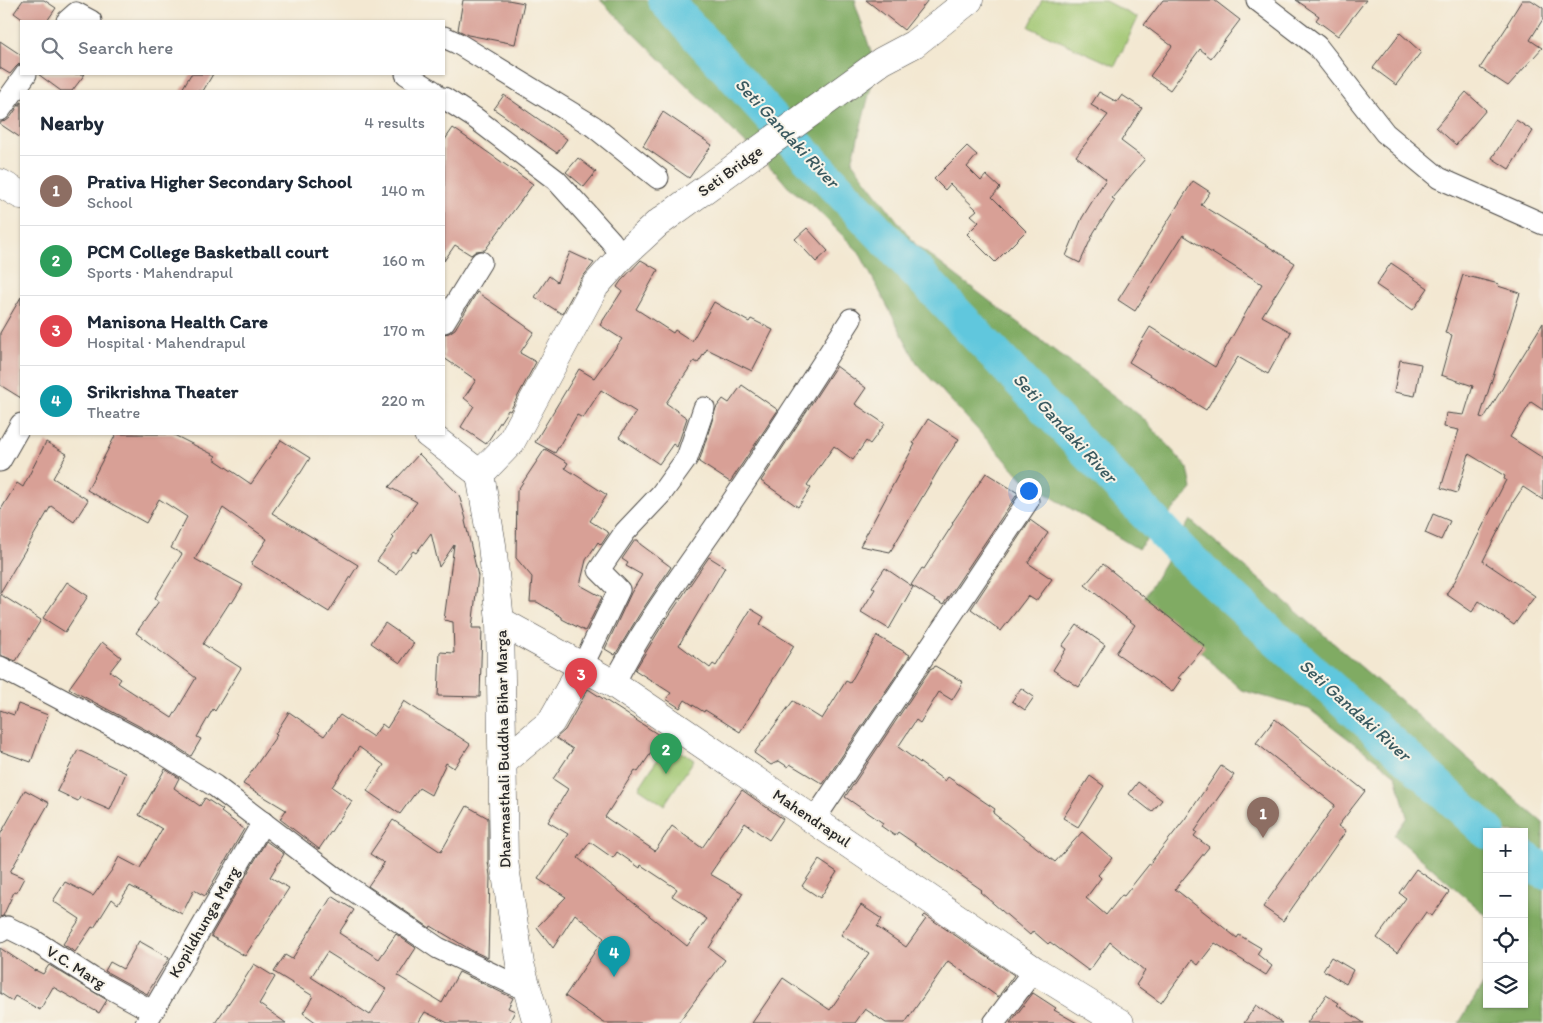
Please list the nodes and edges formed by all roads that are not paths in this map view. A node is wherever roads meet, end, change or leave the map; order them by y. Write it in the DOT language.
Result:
graph roads {
  1 [pos="969,0"];
  2 [pos="1263,2"];
  3 [pos="69,20"];
  4 [pos="89,20"];
  5 [pos="445,37"];
  6 [pos="25,75"];
  7 [pos="408,75"];
  8 [pos="431,90"];
  9 [pos="445,99"];
  10 [pos="0,110"];
  11 [pos="658,178"];
  12 [pos="0,183"];
  13 [pos="20,194"];
  14 [pos="1543,224"];
  15 [pos="622,256"];
  16 [pos="481,262"];
  17 [pos="851,319"];
  18 [pos="445,320"];
  19 [pos="704,408"];
  20 [pos="20,426"];
  21 [pos="429,435"];
  22 [pos="0,461"];
  23 [pos="480,474"];
  24 [pos="1028,501"];
  25 [pos="500,621"];
  26 [pos="0,667"];
  27 [pos="582,667"];
  28 [pos="614,684"];
  29 [pos="502,763"];
  30 [pos="814,820"];
  31 [pos="263,822"];
  32 [pos="0,932"];
  33 [pos="1034,970"];
  34 [pos="528,991"];
  35 [pos="149,1017"];
  36 [pos="537,1023"];
  37 [pos="994,1023"];
  38 [pos="1120,1023"];
  1 -- 15 [label="main road, Seti Bridge"];
  2 -- 14 [label="street"];
  3 -- 4 [label="street"];
  5 -- 11 [label="street"];
  6 -- 10 [label="street"];
  7 -- 8 [label="street"];
  9 -- 15 [label="street"];
  12 -- 13 [label="main road"];
  15 -- 23 [label="main road, Seti Bridge"];
  16 -- 18 [label="street"];
  17 -- 28 [label="street"];
  19 -- 27 [label="street"];
  20 -- 22 [label="street"];
  21 -- 23 [label="main road"];
  23 -- 25 [label="main road, Dharmasthali Buddha Bihar Marga"];
  24 -- 30 [label="street"];
  25 -- 27 [label="main road, Mahendrapul"];
  25 -- 29 [label="main road, Dharmasthali Buddha Bihar Marga"];
  26 -- 31 [label="street"];
  27 -- 28 [label="main road, Mahendrapul"];
  27 -- 29 [label="main road"];
  28 -- 30 [label="main road, Mahendrapul"];
  29 -- 34 [label="main road, Dharmasthali Buddha Bihar Marga"];
  30 -- 33 [label="main road, Mahendrapul"];
  31 -- 34 [label="street"];
  31 -- 35 [label="street, Kopildhunga Marg"];
  32 -- 35 [label="street, V.C. Marg"];
  33 -- 37 [label="street"];
  33 -- 38 [label="main road, Mahendrapul"];
  34 -- 36 [label="main road, Dharmasthali Buddha Bihar Marga"];
}
